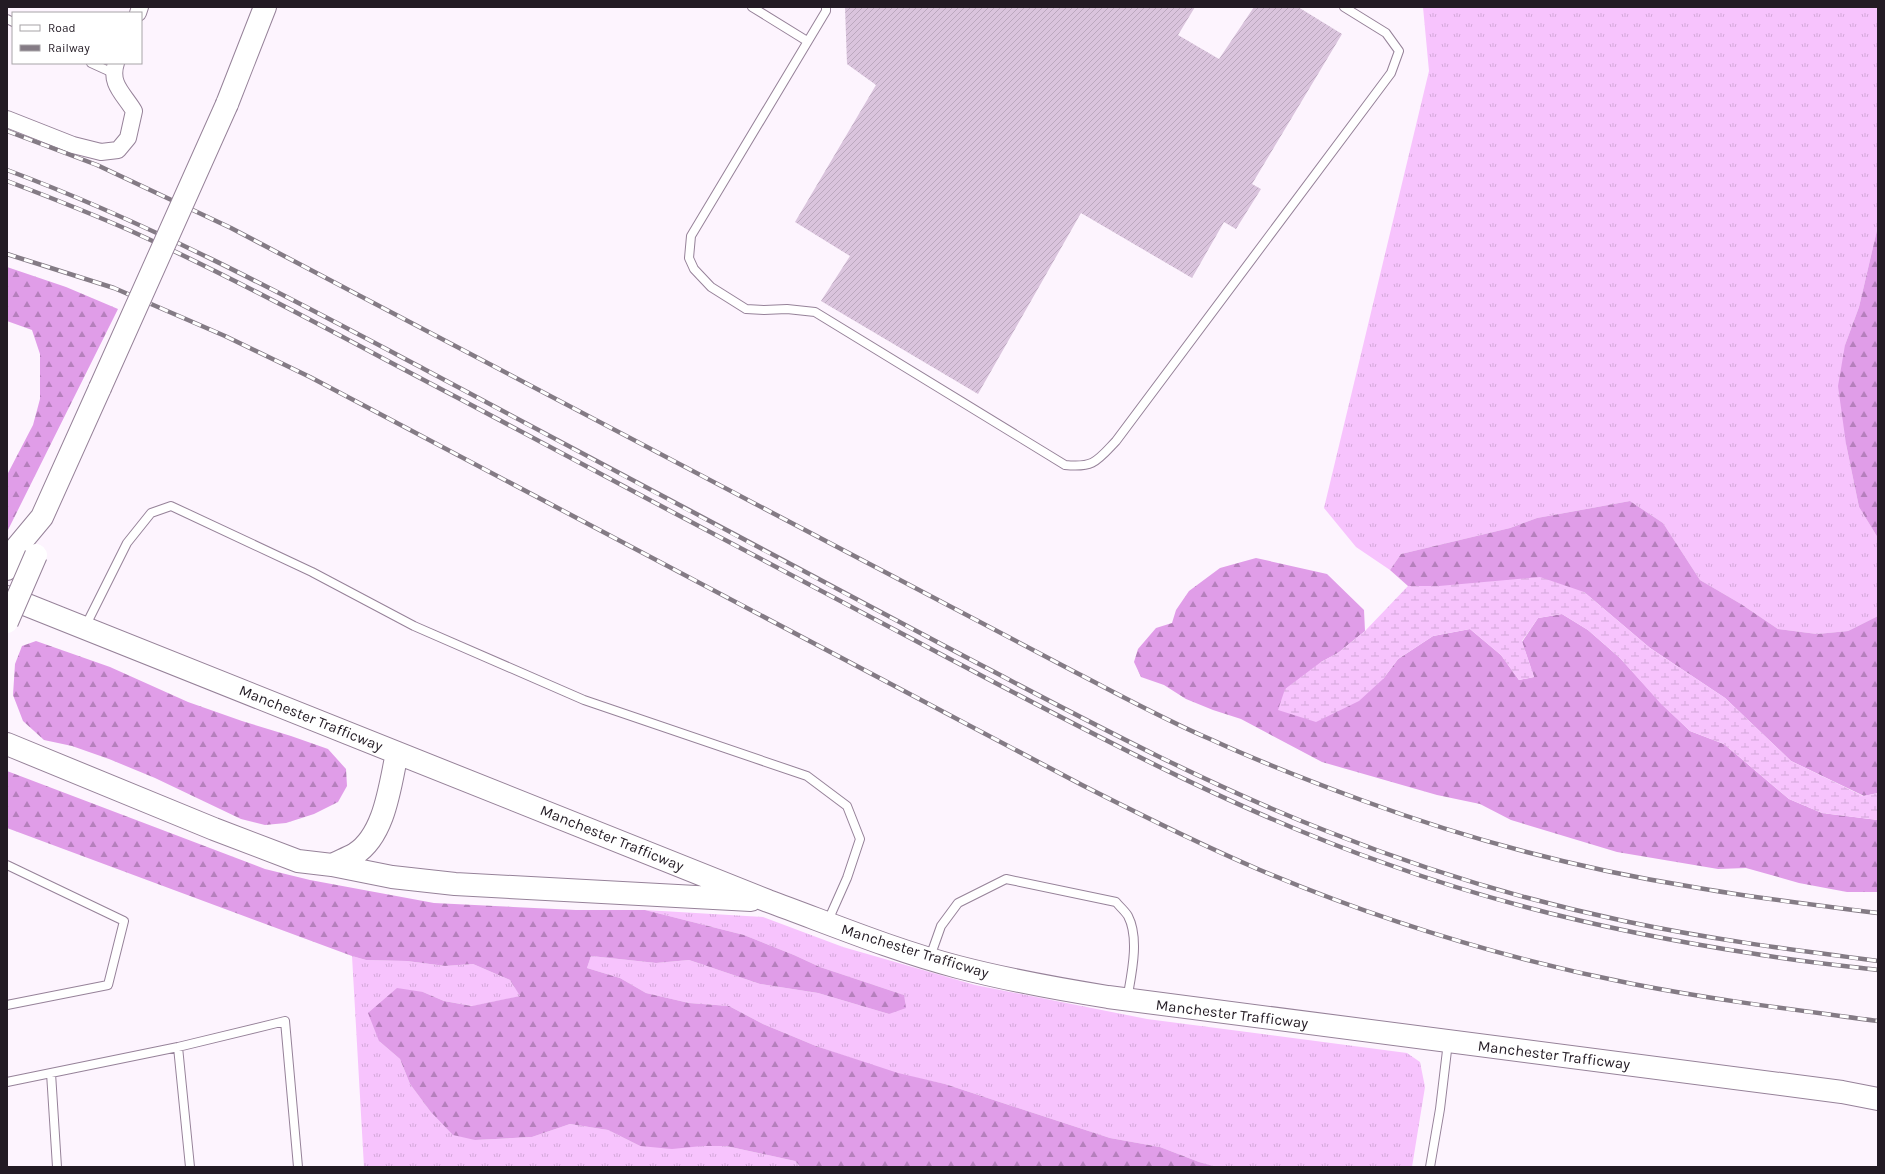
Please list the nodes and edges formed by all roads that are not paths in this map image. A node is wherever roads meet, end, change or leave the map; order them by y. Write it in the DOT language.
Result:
graph roads {
  1 [pos="265,7"];
  2 [pos="752,7"];
  3 [pos="826,7"];
  4 [pos="1344,7"];
  5 [pos="807,42"];
  6 [pos="96,64"];
  7 [pos="114,68"];
  8 [pos="7,119"];
  9 [pos="27,551"];
  10 [pos="7,569"];
  11 [pos="7,597"];
  12 [pos="7,622"];
  13 [pos="85,628"];
  14 [pos="7,744"];
  15 [pos="398,753"];
  16 [pos="7,865"];
  17 [pos="332,865"];
  18 [pos="768,901"];
  19 [pos="827,923"];
  20 [pos="930,958"];
  21 [pos="1127,1000"];
  22 [pos="7,1005"];
  23 [pos="1449,1041"];
  24 [pos="178,1046"];
  25 [pos="51,1073"];
  26 [pos="7,1082"];
  27 [pos="1878,1099"];
  28 [pos="57,1167"];
  29 [pos="190,1167"];
  30 [pos="298,1167"];
  31 [pos="1430,1167"];
  1 -- 9 [label="main road, bridge"];
  2 -- 5 [label="lane"];
  3 -- 5 [label="lane"];
  4 -- 5 [label="lane"];
  6 -- 7 [label="lane"];
  7 -- 8 [label="street"];
  9 -- 10 [label="main road"];
  9 -- 12 [label="main road, bridge"];
  11 -- 13 [label="main road, Manchester Trafficway"];
  13 -- 15 [label="main road, Manchester Trafficway"];
  13 -- 19 [label="lane"];
  14 -- 17 [label="main road"];
  15 -- 17 [label="main road"];
  15 -- 18 [label="main road, Manchester Trafficway"];
  16 -- 22 [label="lane"];
  17 -- 18 [label="main road"];
  18 -- 19 [label="main road, Manchester Trafficway"];
  19 -- 20 [label="main road, Manchester Trafficway"];
  20 -- 21 [label="main road, Manchester Trafficway"];
  20 -- 21 [label="lane"];
  21 -- 23 [label="main road, Manchester Trafficway"];
  23 -- 27 [label="main road, Manchester Trafficway"];
  23 -- 31 [label="lane"];
  24 -- 25 [label="lane"];
  24 -- 29 [label="lane"];
  24 -- 30 [label="lane"];
  25 -- 26 [label="lane"];
  25 -- 28 [label="lane"];
}
